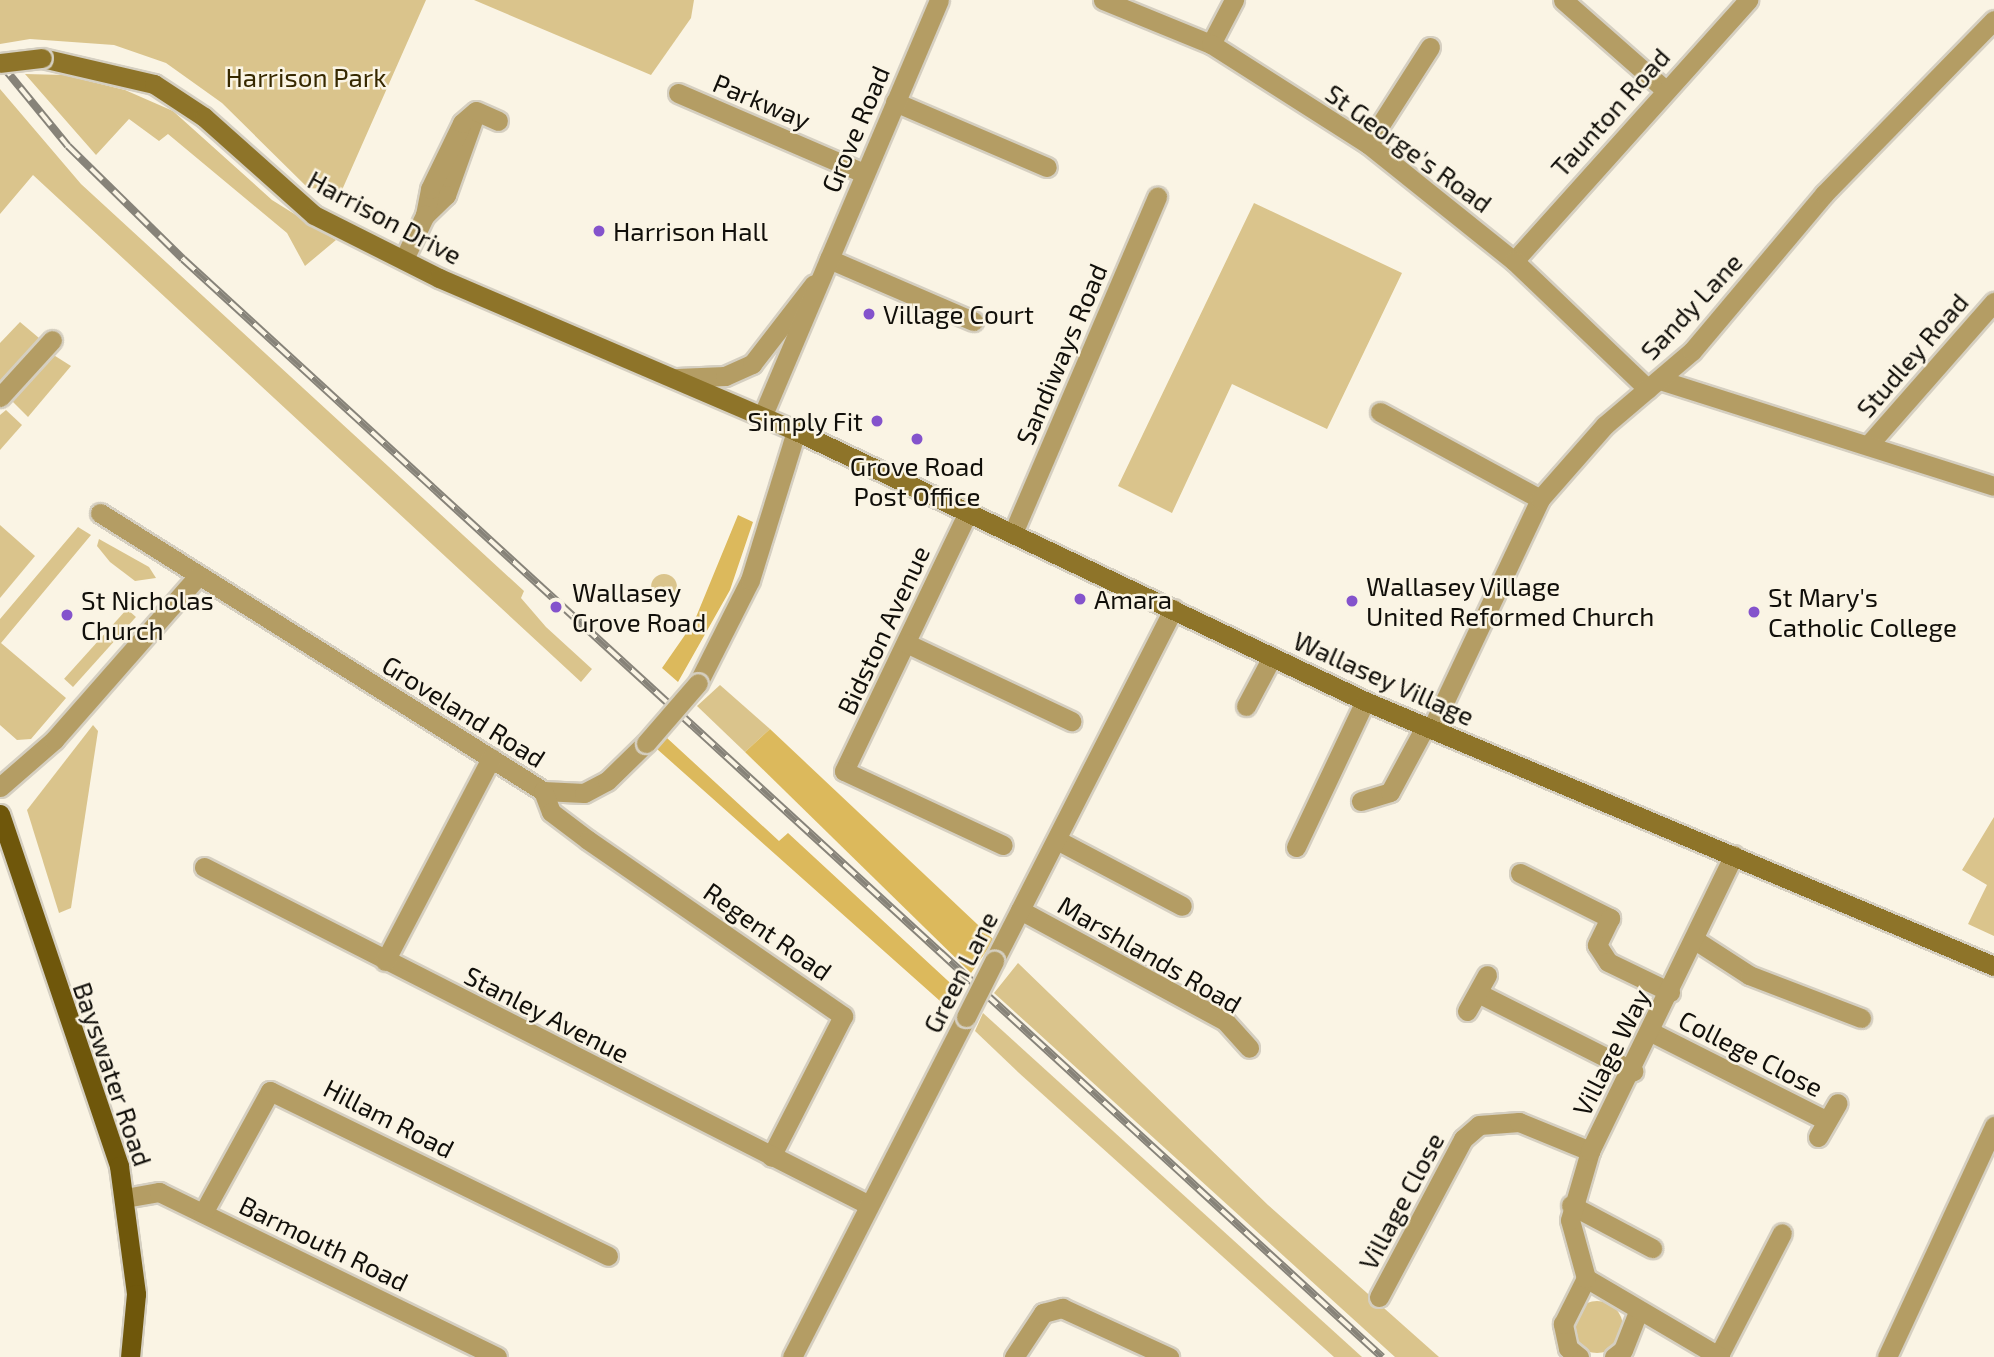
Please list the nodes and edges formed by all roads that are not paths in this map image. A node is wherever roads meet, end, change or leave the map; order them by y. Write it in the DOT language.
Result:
graph roads {
  1 [pos="1103,0"];
  2 [pos="1234,0"];
  3 [pos="1563,0"];
  4 [pos="1748,0"];
  5 [pos="932,2"];
  6 [pos="1994,20"];
  7 [pos="1211,44"];
  8 [pos="1430,47"];
  9 [pos="0,64"];
  10 [pos="1663,88"];
  11 [pos="678,93"];
  12 [pos="895,102"];
  13 [pos="498,121"];
  14 [pos="1368,144"];
  15 [pos="1047,167"];
  16 [pos="864,173"];
  17 [pos="1157,197"];
  18 [pos="404,259"];
  19 [pos="829,259"];
  20 [pos="1514,261"];
  21 [pos="820,279"];
  22 [pos="1994,302"];
  23 [pos="973,321"];
  24 [pos="51,340"];
  25 [pos="677,378"];
  26 [pos="1654,384"];
  27 [pos="0,397"];
  28 [pos="1380,412"];
  29 [pos="762,416"];
  30 [pos="796,431"];
  31 [pos="1870,443"];
  32 [pos="1994,486"];
  33 [pos="1540,499"];
  34 [pos="968,512"];
  35 [pos="100,513"];
  36 [pos="1013,533"];
  37 [pos="198,576"];
  38 [pos="1173,609"];
  39 [pos="906,643"];
  40 [pos="1272,657"];
  41 [pos="1365,701"];
  42 [pos="1246,706"];
  43 [pos="1071,722"];
  44 [pos="1428,729"];
  45 [pos="491,758"];
  46 [pos="0,787"];
  47 [pos="543,791"];
  48 [pos="1361,801"];
  49 [pos="0,814"];
  50 [pos="1056,840"];
  51 [pos="1003,845"];
  52 [pos="1296,847"];
  53 [pos="1734,855"];
  54 [pos="204,867"];
  55 [pos="1520,873"];
  56 [pos="1182,906"];
  57 [pos="1020,910"];
  58 [pos="1695,940"];
  59 [pos="385,961"];
  60 [pos="1994,966"];
  61 [pos="1487,975"];
  62 [pos="1670,992"];
  63 [pos="1478,993"];
  64 [pos="1467,1011"];
  65 [pos="1861,1017"];
  66 [pos="1651,1032"];
  67 [pos="1249,1048"];
  68 [pos="1633,1071"];
  69 [pos="1838,1104"];
  70 [pos="1994,1126"];
  71 [pos="1590,1151"];
  72 [pos="771,1157"];
  73 [pos="125,1198"];
  74 [pos="869,1205"];
  75 [pos="1571,1205"];
  76 [pos="204,1213"];
  77 [pos="1782,1233"];
  78 [pos="1652,1248"];
  79 [pos="608,1256"];
  80 [pos="1586,1278"];
  81 [pos="1379,1297"];
  82 [pos="1638,1312"];
  83 [pos="1720,1356"];
  84 [pos="130,1357"];
  85 [pos="497,1357"];
  86 [pos="792,1357"];
  87 [pos="1014,1357"];
  88 [pos="1169,1357"];
  89 [pos="1579,1357"];
  90 [pos="1614,1357"];
  91 [pos="1887,1357"];
  1 -- 7 [label="street, St George's Road"];
  2 -- 7 [label="street"];
  3 -- 10 [label="street"];
  4 -- 10 [label="street, Taunton Road"];
  5 -- 12 [label="street, Grove Road"];
  6 -- 26 [label="street, Sandy Lane"];
  7 -- 14 [label="street, St George's Road"];
  8 -- 14 [label="street"];
  9 -- 18 [label="main road, Harrison Drive, bridge"];
  10 -- 20 [label="street, Taunton Road"];
  11 -- 16 [label="street, Parkway"];
  12 -- 15 [label="street"];
  12 -- 16 [label="street, Grove Road"];
  13 -- 18 [label="street"];
  14 -- 20 [label="street, St George's Road"];
  16 -- 19 [label="street, Grove Road"];
  17 -- 36 [label="street, Sandiways Road"];
  18 -- 25 [label="main road, Harrison Drive"];
  19 -- 21 [label="street, Grove Road"];
  19 -- 23 [label="street"];
  20 -- 26 [label="street, St George's Road"];
  21 -- 25 [label="street, Grove Road"];
  21 -- 29 [label="street, Grove Road"];
  22 -- 31 [label="street, Studley Road"];
  24 -- 27 [label="street"];
  25 -- 29 [label="main road, Harrison Drive"];
  26 -- 31 [label="street, St George's Road"];
  26 -- 33 [label="street, Sandy Lane"];
  28 -- 33 [label="street"];
  29 -- 30 [label="main road, Wallasey Village"];
  30 -- 34 [label="main road, Wallasey Village"];
  30 -- 47 [label="street, Groveland Road, bridge"];
  31 -- 32 [label="street, St George's Road"];
  33 -- 44 [label="street, Sandy Lane"];
  34 -- 36 [label="main road, Wallasey Village"];
  34 -- 39 [label="street, Bidston Avenue"];
  35 -- 37 [label="street, Groveland Road"];
  36 -- 38 [label="main road, Wallasey Village"];
  37 -- 45 [label="street, Groveland Road"];
  37 -- 46 [label="street"];
  38 -- 40 [label="main road, Wallasey Village"];
  38 -- 50 [label="street, Green Lane"];
  39 -- 43 [label="street"];
  39 -- 51 [label="street, Bidston Avenue"];
  40 -- 41 [label="main road, Wallasey Village"];
  40 -- 42 [label="street"];
  41 -- 44 [label="main road, Wallasey Village"];
  41 -- 52 [label="street"];
  44 -- 48 [label="street, Sandy Lane"];
  44 -- 53 [label="main road, Wallasey Village"];
  45 -- 47 [label="street, Groveland Road"];
  45 -- 59 [label="street"];
  47 -- 72 [label="street, Regent Road"];
  49 -- 73 [label="main road, Bayswater Road"];
  50 -- 56 [label="street"];
  50 -- 57 [label="street, Green Lane"];
  53 -- 58 [label="street, Village Way"];
  53 -- 60 [label="main road, Wallasey Village"];
  54 -- 59 [label="street, Stanley Avenue"];
  55 -- 62 [label="street"];
  57 -- 67 [label="street, Marshlands Road"];
  57 -- 74 [label="street, Green Lane, bridge"];
  58 -- 62 [label="street, Village Way"];
  58 -- 65 [label="street"];
  59 -- 72 [label="street, Stanley Avenue"];
  61 -- 63 [label="street"];
  62 -- 66 [label="street, Village Way"];
  63 -- 64 [label="street"];
  63 -- 68 [label="street"];
  66 -- 68 [label="street, Village Way"];
  66 -- 69 [label="street, College Close"];
  68 -- 71 [label="street, Village Way"];
  70 -- 91 [label="street"];
  71 -- 75 [label="street, Village Way"];
  71 -- 81 [label="street, Village Close"];
  72 -- 74 [label="street, Stanley Avenue"];
  73 -- 76 [label="street, Barmouth Road"];
  73 -- 84 [label="main road, Bayswater Road"];
  74 -- 86 [label="street, Green Lane"];
  75 -- 78 [label="street"];
  75 -- 80 [label="street"];
  76 -- 79 [label="street, Hillam Road"];
  76 -- 85 [label="street, Barmouth Road"];
  77 -- 83 [label="street"];
  80 -- 82 [label="street"];
  80 -- 89 [label="street"];
  82 -- 83 [label="street"];
  82 -- 90 [label="street"];
  87 -- 88 [label="street"];
}
